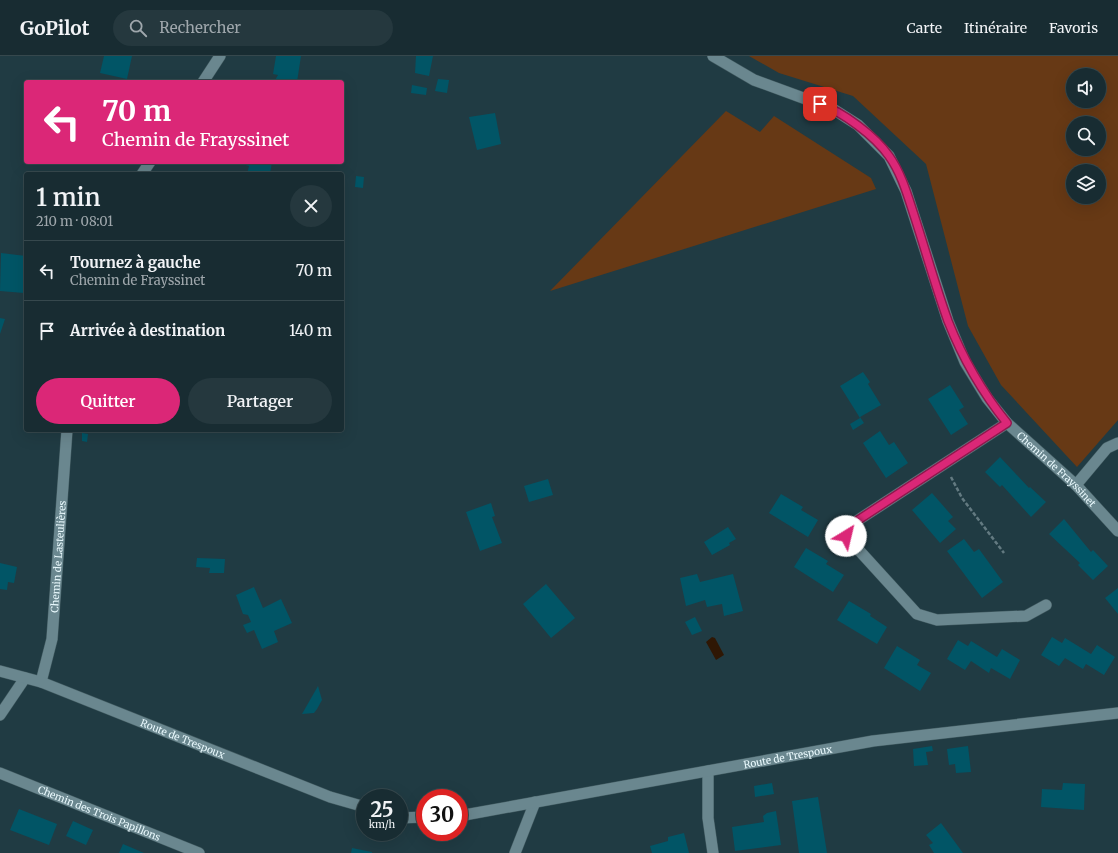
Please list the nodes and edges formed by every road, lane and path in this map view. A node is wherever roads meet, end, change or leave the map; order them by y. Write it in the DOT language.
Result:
graph roads {
  1 [pos="220,56"];
  2 [pos="713,56"];
  3 [pos="204,80"];
  4 [pos="1007,423"];
  5 [pos="67,432"];
  6 [pos="1118,443"];
  7 [pos="945,464"];
  8 [pos="1076,486"];
  9 [pos="1118,531"];
  10 [pos="1004,553"];
  11 [pos="1046,605"];
  12 [pos="0,671"];
  13 [pos="25,678"];
  14 [pos="41,682"];
  15 [pos="1118,713"];
  16 [pos="0,715"];
  17 [pos="708,770"];
  18 [pos="0,773"];
  19 [pos="535,802"];
  20 [pos="356,804"];
  21 [pos="468,814"];
  22 [pos="199,853"];
  23 [pos="515,853"];
  24 [pos="713,853"];
  1 -- 3 [label="street"];
  2 -- 4 [label="street, Chemin de Frayssinet"];
  4 -- 7 [label="street"];
  4 -- 8 [label="street, Chemin de Frayssinet"];
  5 -- 14 [label="street, Chemin de Lasteulières"];
  6 -- 8 [label="street"];
  7 -- 10 [label="path"];
  7 -- 11 [label="street"];
  8 -- 9 [label="street, Chemin de Frayssinet"];
  12 -- 13 [label="street, Route de Trespoux"];
  13 -- 14 [label="street, Route de Trespoux"];
  13 -- 16 [label="street"];
  14 -- 20 [label="street, Route de Trespoux"];
  15 -- 17 [label="street, Route de Trespoux"];
  17 -- 19 [label="street, Route de Trespoux"];
  17 -- 24 [label="street"];
  18 -- 22 [label="street, Chemin des Trois Papillons"];
  19 -- 21 [label="street, Route de Trespoux"];
  19 -- 23 [label="street"];
}
